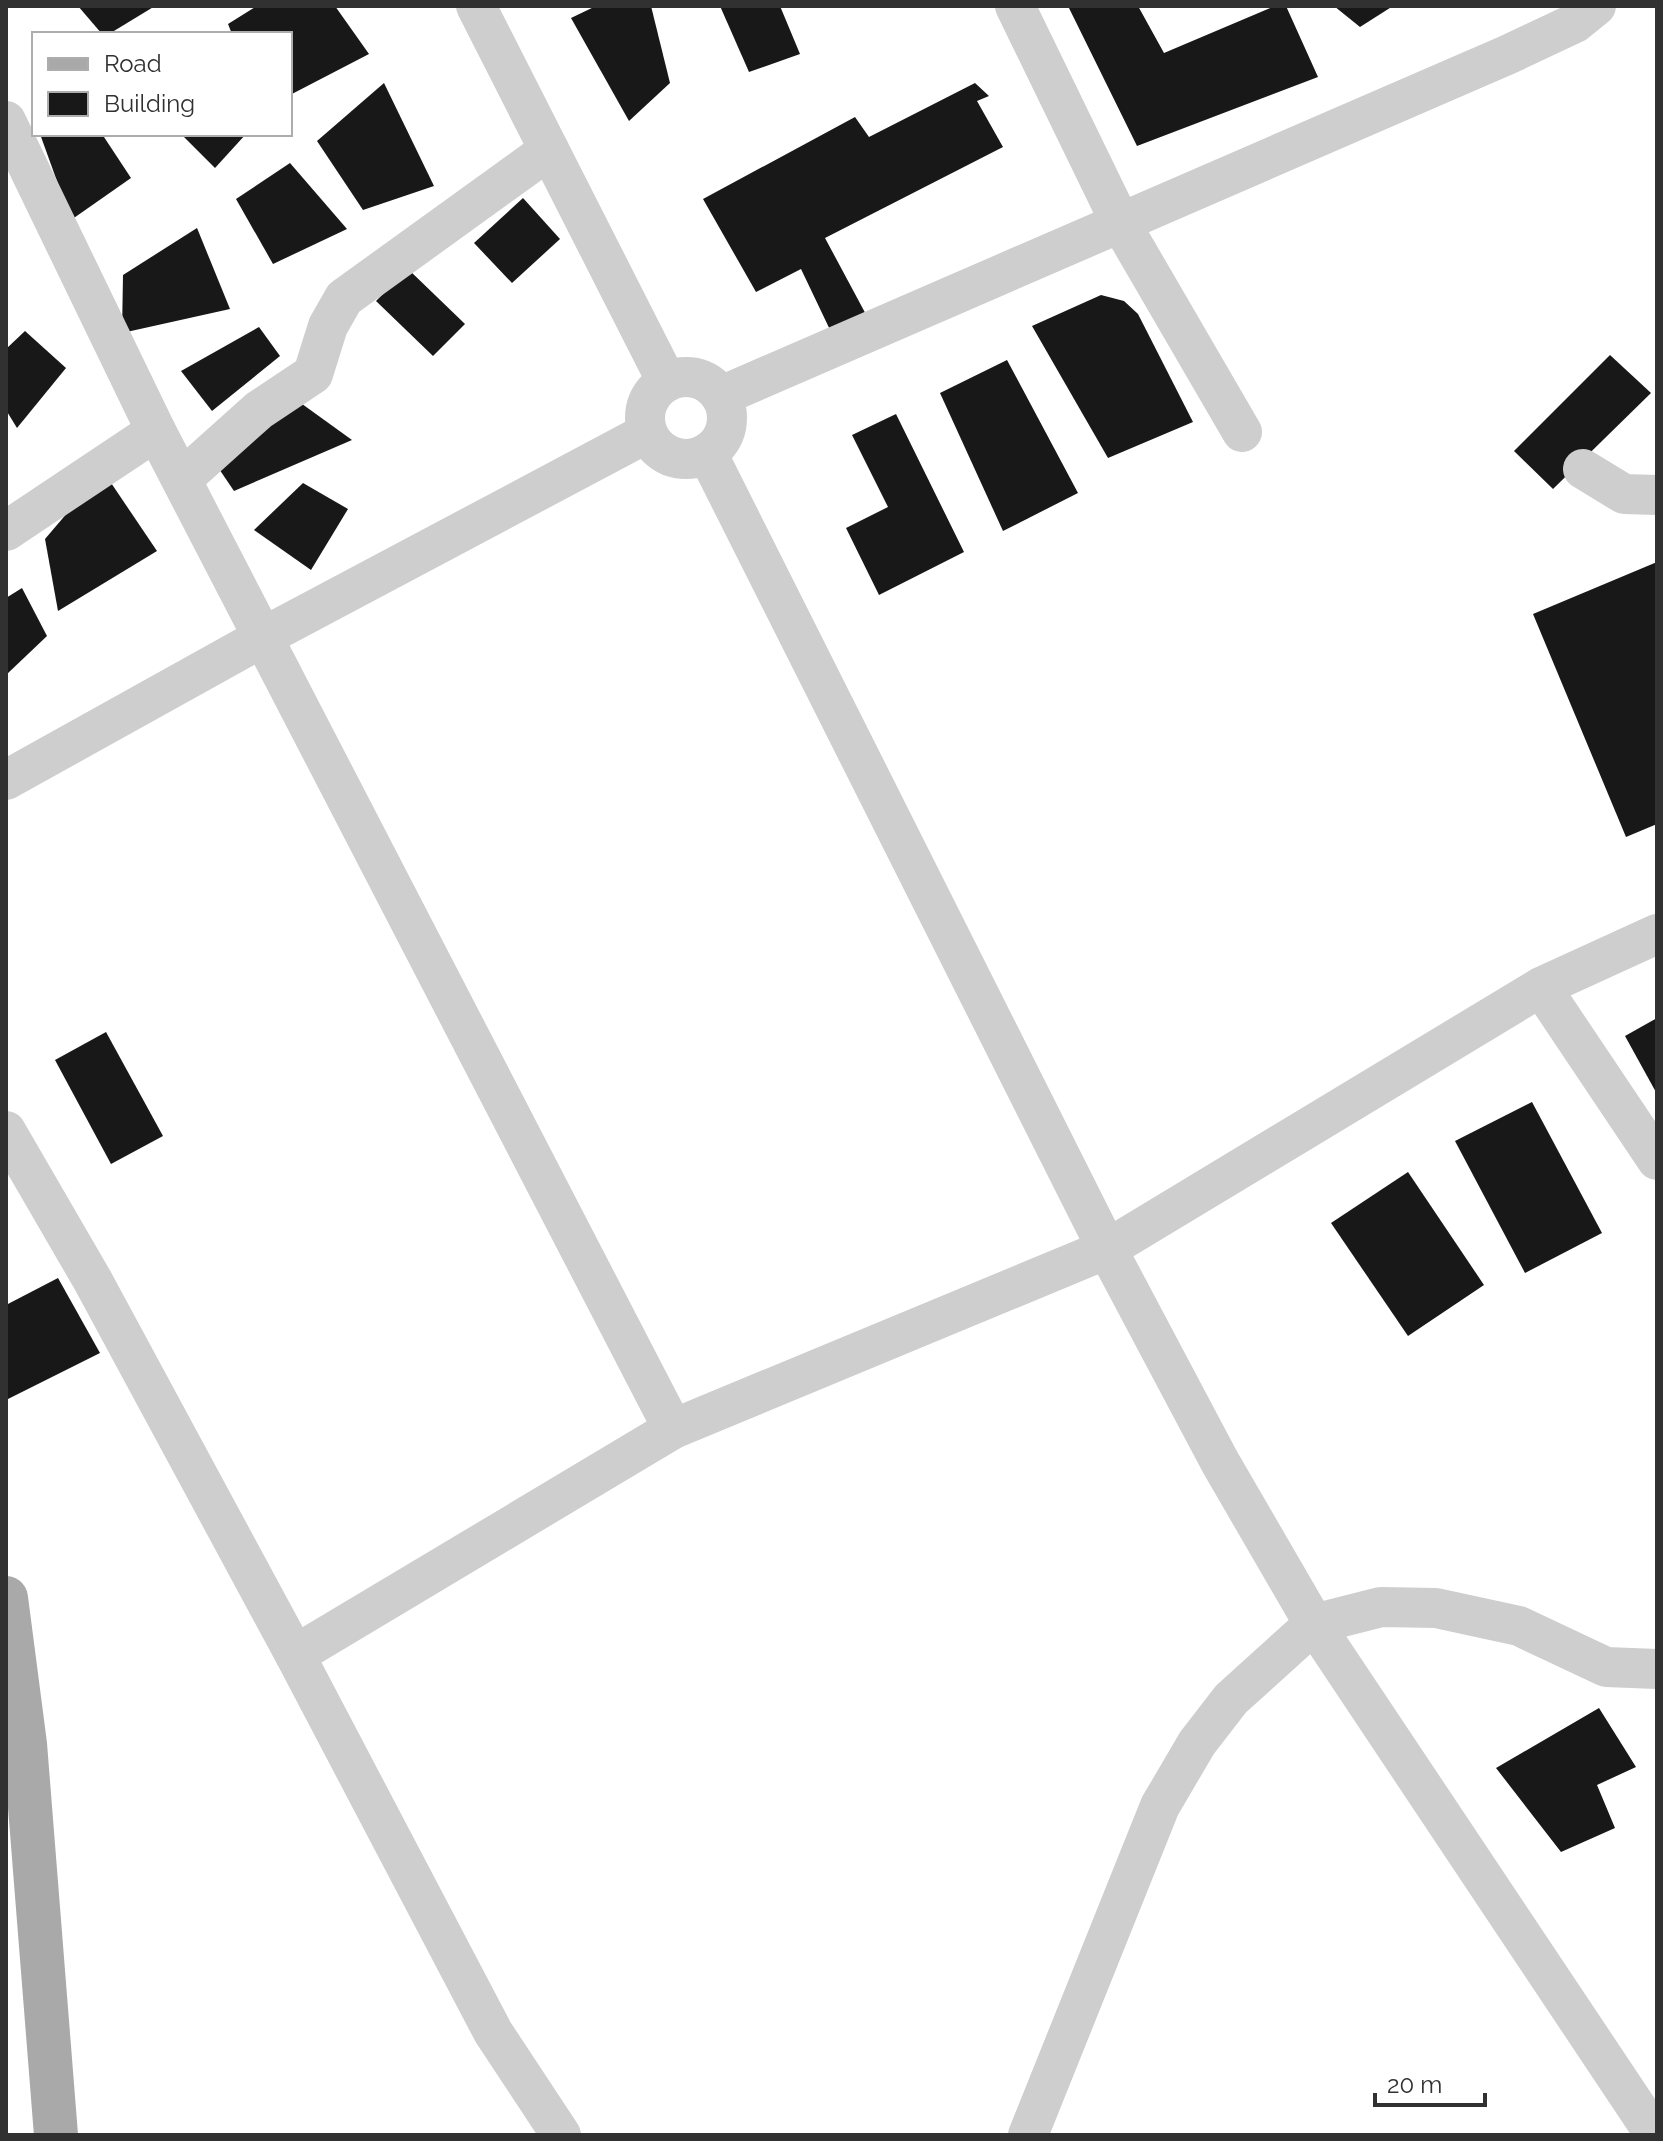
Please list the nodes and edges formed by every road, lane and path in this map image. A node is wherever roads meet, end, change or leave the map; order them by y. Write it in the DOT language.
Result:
graph roads {
  1 [pos="476,6"];
  2 [pos="1015,6"];
  3 [pos="1596,6"];
  4 [pos="6,121"];
  5 [pos="549,150"];
  6 [pos="1121,224"];
  7 [pos="667,382"];
  8 [pos="721,396"];
  9 [pos="156,431"];
  10 [pos="1242,432"];
  11 [pos="647,433"];
  12 [pos="707,453"];
  13 [pos="1583,469"];
  14 [pos="182,479"];
  15 [pos="1657,495"];
  16 [pos="6,531"];
  17 [pos="265,636"];
  18 [pos="6,780"];
  19 [pos="1657,934"];
  20 [pos="1541,987"];
  21 [pos="6,1131"];
  22 [pos="1657,1160"];
  23 [pos="1107,1249"];
  24 [pos="673,1429"];
  25 [pos="6,1598"];
  26 [pos="1314,1624"];
  27 [pos="295,1655"];
  28 [pos="1657,1669"];
  29 [pos="56,2135"];
  30 [pos="561,2135"];
  31 [pos="1028,2135"];
  32 [pos="1655,2135"];
  1 -- 5 [label="street"];
  2 -- 6 [label="street"];
  3 -- 6 [label="street"];
  4 -- 9 [label="street"];
  5 -- 7 [label="street"];
  5 -- 14 [label="street"];
  6 -- 8 [label="street"];
  6 -- 10 [label="street"];
  7 -- 8 [label="street"];
  7 -- 11 [label="street"];
  8 -- 12 [label="street"];
  9 -- 14 [label="street"];
  9 -- 16 [label="street"];
  11 -- 12 [label="street"];
  11 -- 17 [label="street"];
  12 -- 23 [label="street"];
  13 -- 15 [label="street"];
  14 -- 17 [label="street"];
  17 -- 18 [label="street"];
  17 -- 24 [label="street"];
  19 -- 20 [label="street"];
  20 -- 22 [label="street"];
  20 -- 23 [label="street"];
  21 -- 27 [label="street"];
  23 -- 24 [label="street"];
  23 -- 26 [label="street"];
  24 -- 27 [label="street"];
  25 -- 29 [label="main road"];
  26 -- 28 [label="street"];
  26 -- 31 [label="street"];
  26 -- 32 [label="street"];
  27 -- 30 [label="street"];
}
